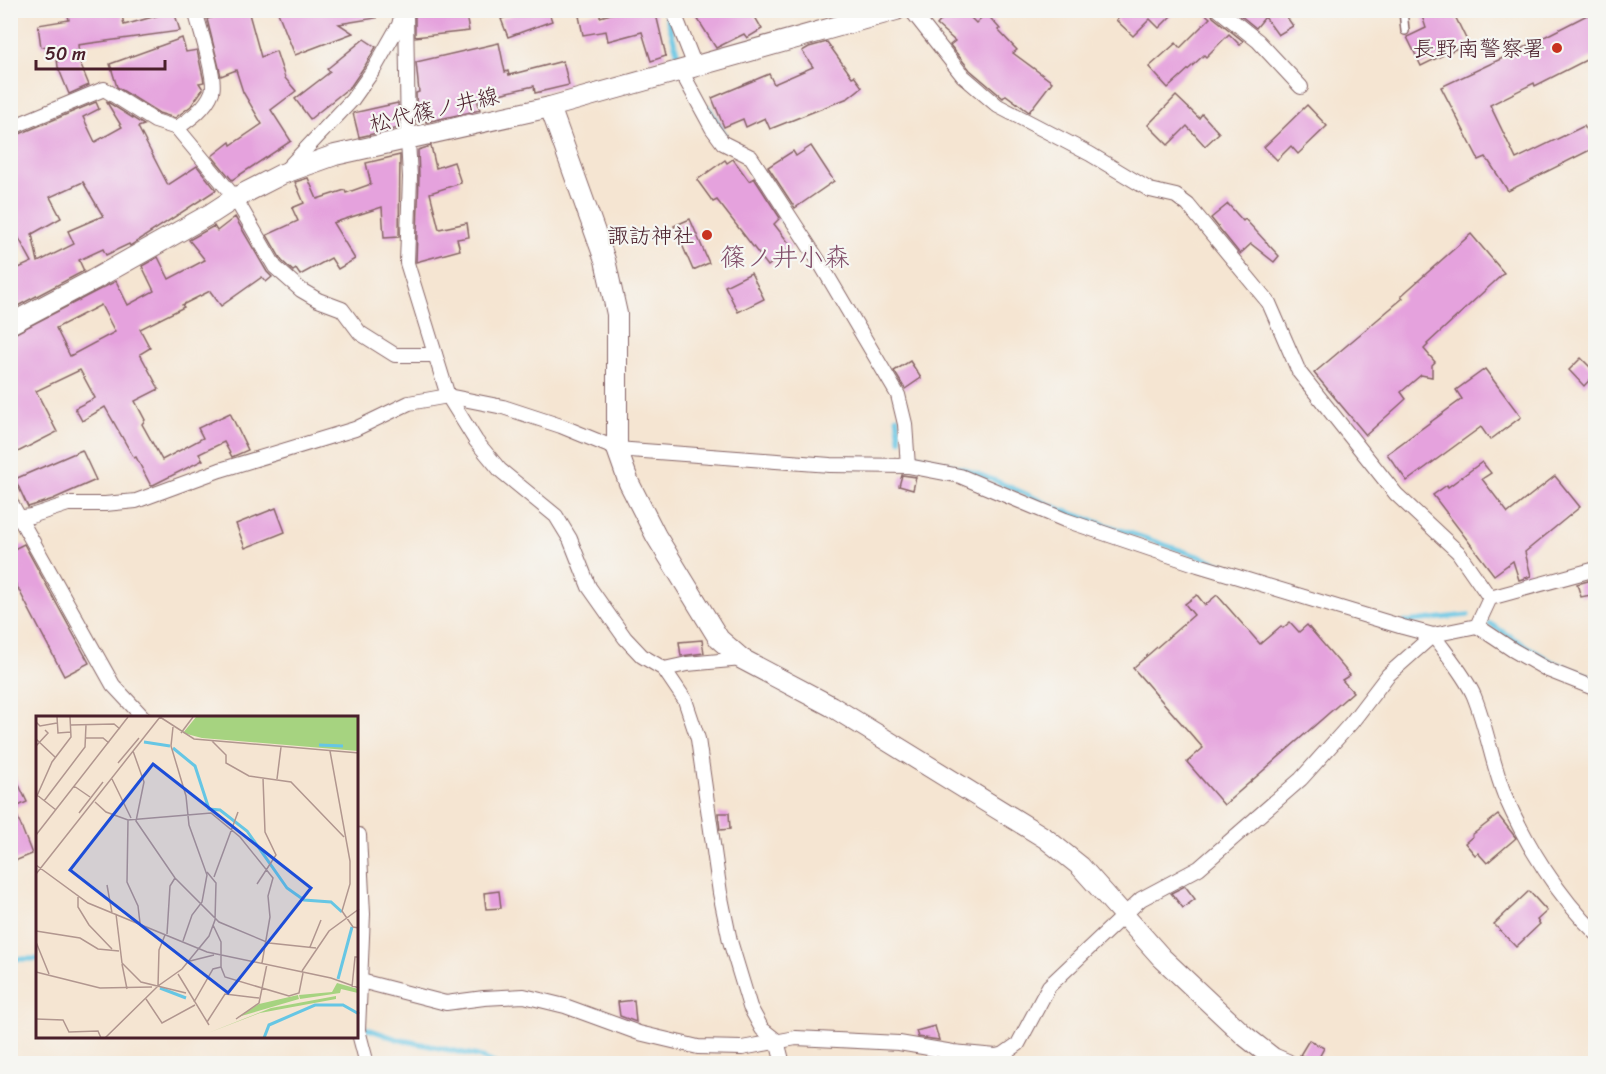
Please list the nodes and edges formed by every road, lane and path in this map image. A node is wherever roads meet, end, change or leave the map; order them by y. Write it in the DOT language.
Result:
graph roads {
  1 [pos="195,10"];
  2 [pos="405,10"];
  3 [pos="673,10"];
  4 [pos="896,10"];
  5 [pos="911,10"];
  6 [pos="1403,10"];
  7 [pos="1221,11"];
  8 [pos="1405,31"];
  9 [pos="688,69"];
  10 [pos="1301,87"];
  11 [pos="550,107"];
  12 [pos="10,128"];
  13 [pos="177,128"];
  14 [pos="408,140"];
  15 [pos="282,174"];
  16 [pos="235,198"];
  17 [pos="10,324"];
  18 [pos="435,356"];
  19 [pos="448,396"];
  20 [pos="617,449"];
  21 [pos="908,466"];
  22 [pos="10,501"];
  23 [pos="15,518"];
  24 [pos="1596,568"];
  25 [pos="1490,598"];
  26 [pos="1477,626"];
  27 [pos="1433,635"];
  28 [pos="742,659"];
  29 [pos="664,669"];
  30 [pos="1596,689"];
  31 [pos="142,716"];
  32 [pos="359,835"];
  33 [pos="1124,915"];
  34 [pos="1596,933"];
  35 [pos="358,981"];
  36 [pos="359,1025"];
  37 [pos="777,1041"];
  38 [pos="367,1064"];
  39 [pos="783,1064"];
  40 [pos="1287,1064"];
  1 -- 13 [label="street"];
  2 -- 14 [label="street"];
  2 -- 15 [label="street"];
  3 -- 9 [label="street"];
  4 -- 9 [label="street, 松代篠ノ井線"];
  5 -- 25 [label="street"];
  6 -- 8 [label="lane"];
  7 -- 10 [label="street"];
  9 -- 11 [label="street, 松代篠ノ井線"];
  9 -- 21 [label="street"];
  11 -- 14 [label="street, 松代篠ノ井線"];
  11 -- 20 [label="street"];
  12 -- 13 [label="street"];
  13 -- 16 [label="street"];
  14 -- 15 [label="street, 松代篠ノ井線"];
  14 -- 18 [label="street"];
  15 -- 16 [label="street, 松代篠ノ井線"];
  16 -- 17 [label="street, 松代篠ノ井線"];
  16 -- 18 [label="street"];
  18 -- 19 [label="street"];
  19 -- 20 [label="street"];
  19 -- 23 [label="street"];
  19 -- 29 [label="street"];
  20 -- 21 [label="street"];
  20 -- 28 [label="street"];
  21 -- 27 [label="street"];
  22 -- 23 [label="street"];
  23 -- 31 [label="street"];
  24 -- 25 [label="street"];
  25 -- 26 [label="street"];
  26 -- 27 [label="street"];
  26 -- 30 [label="street"];
  27 -- 33 [label="street"];
  27 -- 34 [label="street"];
  28 -- 29 [label="street"];
  28 -- 33 [label="street"];
  29 -- 37 [label="street"];
  32 -- 35 [label="street"];
  33 -- 37 [label="street"];
  33 -- 40 [label="street"];
  35 -- 36 [label="street"];
  35 -- 37 [label="street"];
  36 -- 38 [label="street"];
  37 -- 39 [label="street"];
}
